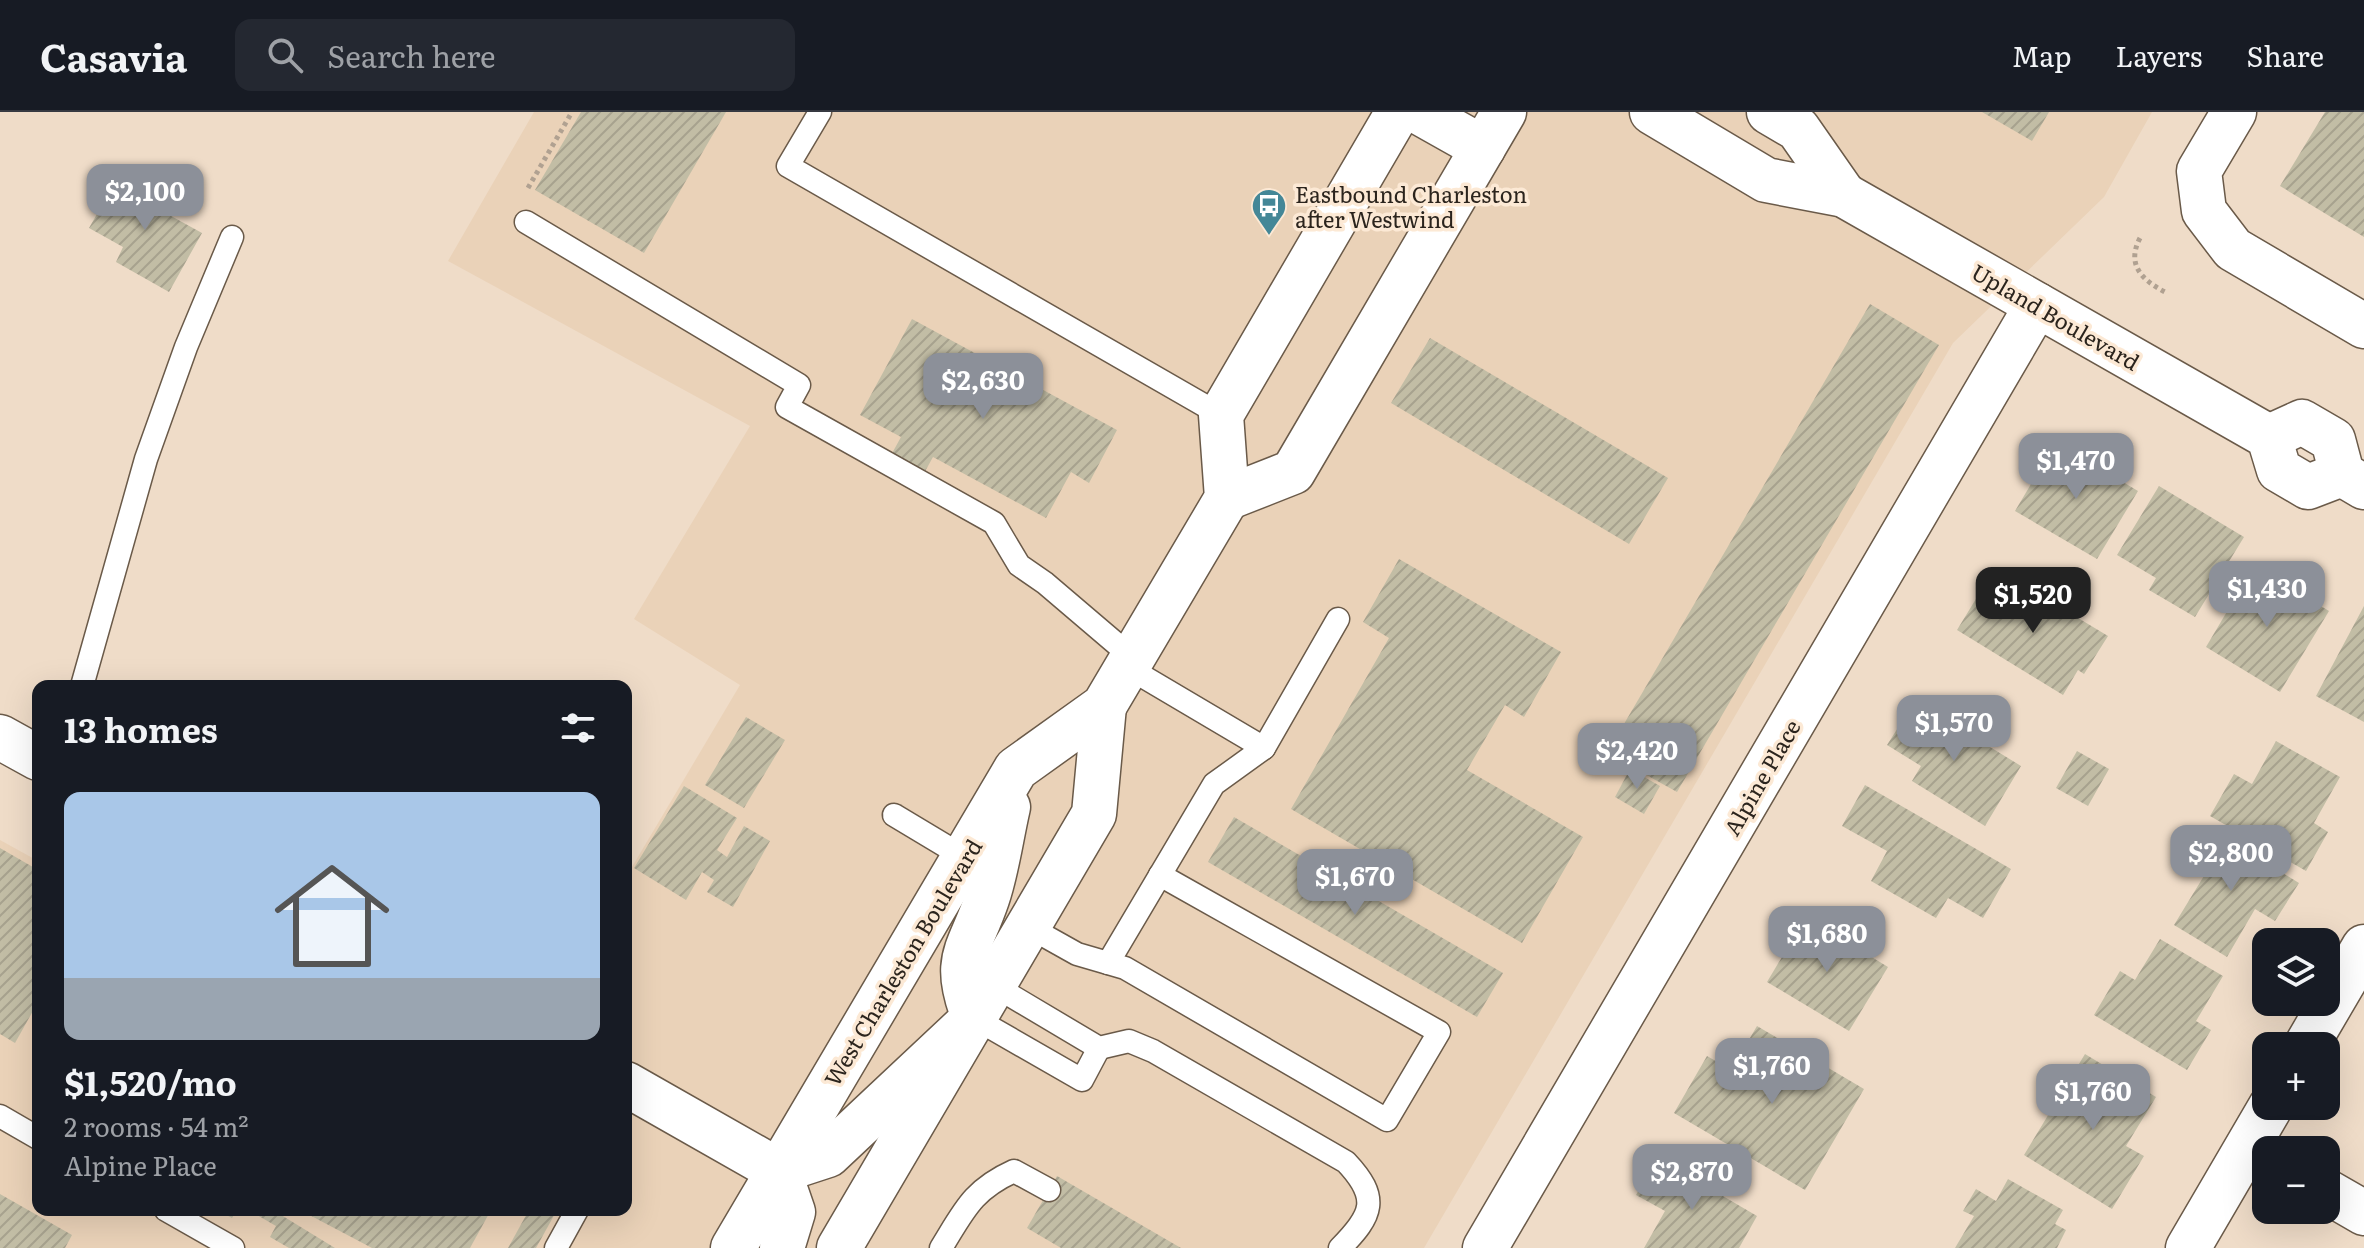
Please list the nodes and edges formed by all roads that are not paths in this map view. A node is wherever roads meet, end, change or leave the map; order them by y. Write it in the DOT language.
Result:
graph roads {
  1 [pos="820,112"];
  2 [pos="1398,112"];
  3 [pos="1419,112"];
  4 [pos="1652,112"];
  5 [pos="1769,112"];
  6 [pos="2234,112"];
  7 [pos="1494,130"];
  8 [pos="1844,195"];
  9 [pos="526,222"];
  10 [pos="232,237"];
  11 [pos="2037,305"];
  12 [pos="2364,326"];
  13 [pos="1221,415"];
  14 [pos="2353,481"];
  15 [pos="1227,498"];
  16 [pos="1338,619"];
  17 [pos="1130,663"];
  18 [pos="84,680"];
  19 [pos="1104,706"];
  20 [pos="0,737"];
  21 [pos="1264,748"];
  22 [pos="32,755"];
  23 [pos="1016,769"];
  24 [pos="894,815"];
  25 [pos="964,857"];
  26 [pos="1160,875"];
  27 [pos="1027,926"];
  28 [pos="2364,947"];
  29 [pos="1108,963"];
  30 [pos="983,1001"];
  31 [pos="2314,1032"];
  32 [pos="1099,1048"];
  33 [pos="632,1087"];
  34 [pos="0,1116"];
  35 [pos="32,1135"];
  36 [pos="2252,1158"];
  37 [pos="779,1171"];
  38 [pos="1049,1190"];
  39 [pos="2340,1199"];
  40 [pos="2364,1213"];
  41 [pos="177,1216"];
  42 [pos="574,1216"];
  43 [pos="948,1246"];
  44 [pos="233,1248"];
  45 [pos="556,1248"];
  46 [pos="733,1248"];
  47 [pos="782,1248"];
  48 [pos="840,1248"];
  49 [pos="1340,1248"];
  50 [pos="1485,1248"];
  51 [pos="2188,1248"];
  1 -- 13 [label="lane"];
  2 -- 13 [label="main road"];
  3 -- 7 [label="main road"];
  4 -- 8 [label="main road, Upland Boulevard"];
  5 -- 8 [label="main road, Upland Boulevard"];
  6 -- 12 [label="main road"];
  7 -- 15 [label="main road"];
  8 -- 11 [label="main road, Upland Boulevard"];
  9 -- 17 [label="lane"];
  10 -- 18 [label="lane"];
  11 -- 14 [label="main road, Upland Boulevard"];
  11 -- 50 [label="main road, Alpine Place"];
  13 -- 15 [label="main road"];
  15 -- 17 [label="main road, West Charleston Boulevard"];
  16 -- 21 [label="lane"];
  17 -- 19 [label="main road, West Charleston Boulevard"];
  17 -- 21 [label="lane"];
  19 -- 23 [label="main road, West Charleston Boulevard"];
  19 -- 27 [label="main road, West Charleston Boulevard"];
  20 -- 22 [label="main road"];
  21 -- 26 [label="lane"];
  23 -- 25 [label="main road, West Charleston Boulevard"];
  23 -- 30 [label="main road"];
  24 -- 25 [label="lane"];
  25 -- 37 [label="main road, West Charleston Boulevard"];
  26 -- 29 [label="lane"];
  26 -- 29 [label="lane"];
  27 -- 29 [label="lane"];
  27 -- 30 [label="main road, West Charleston Boulevard"];
  28 -- 31 [label="main road"];
  30 -- 32 [label="lane"];
  30 -- 32 [label="lane"];
  30 -- 37 [label="main road"];
  30 -- 48 [label="main road, West Charleston Boulevard"];
  32 -- 49 [label="lane"];
  33 -- 37 [label="main road"];
  34 -- 35 [label="lane"];
  36 -- 51 [label="main road"];
  37 -- 46 [label="main road, West Charleston Boulevard"];
  37 -- 47 [label="main road"];
  38 -- 43 [label="lane"];
  39 -- 40 [label="main road"];
  41 -- 44 [label="lane"];
  42 -- 45 [label="lane"];
}
